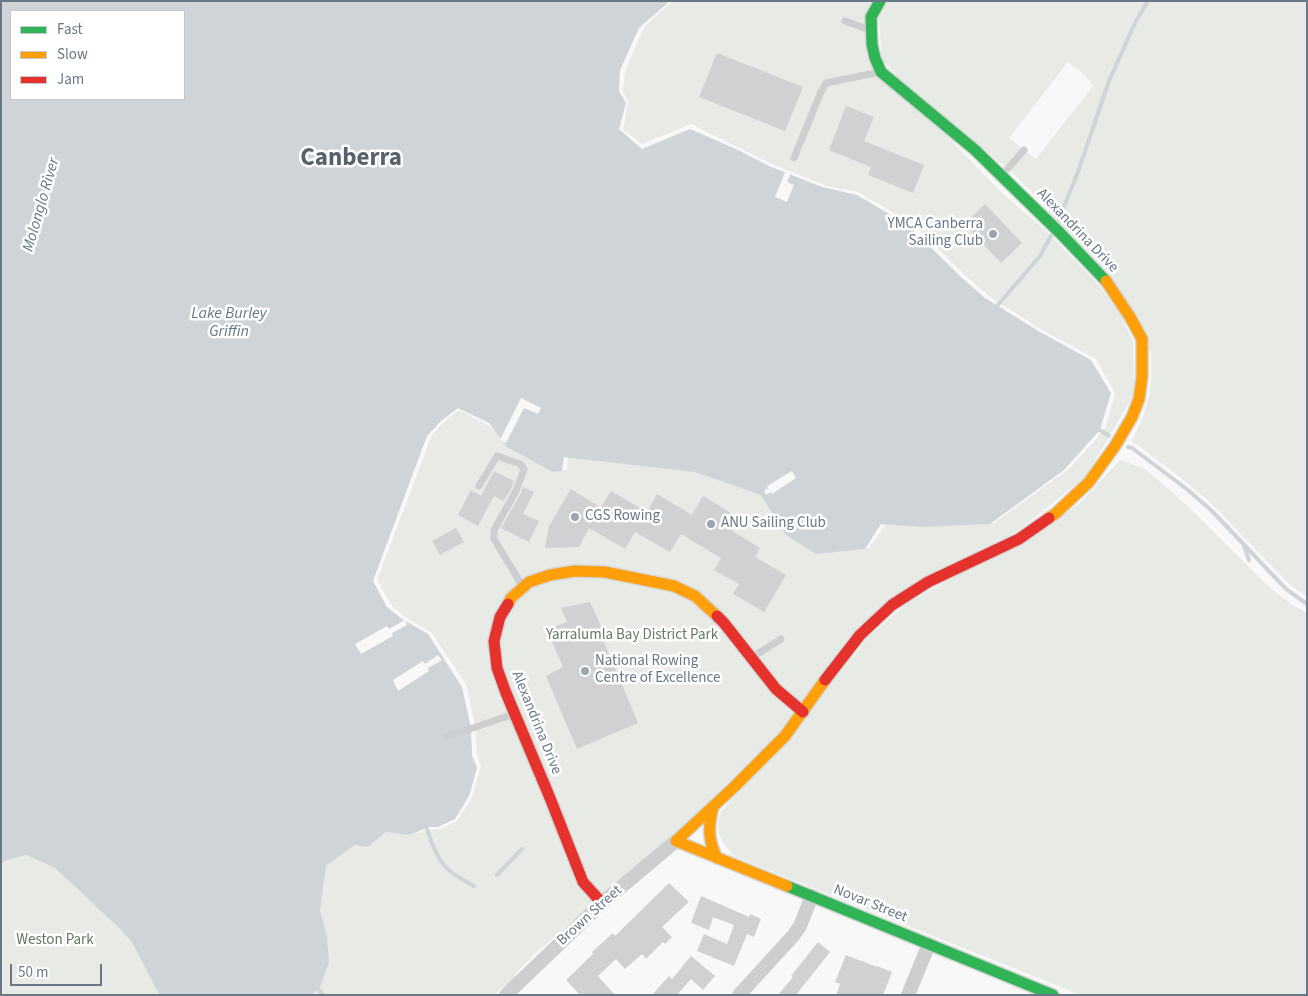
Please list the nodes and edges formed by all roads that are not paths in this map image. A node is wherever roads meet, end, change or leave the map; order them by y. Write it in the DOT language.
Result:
graph roads {
  1 [pos="880,1"];
  2 [pos="845,21"];
  3 [pos="872,30"];
  4 [pos="881,72"];
  5 [pos="1024,150"];
  6 [pos="794,158"];
  7 [pos="1002,176"];
  8 [pos="479,486"];
  9 [pos="522,587"];
  10 [pos="781,640"];
  11 [pos="751,658"];
  12 [pos="803,712"];
  13 [pos="515,714"];
  14 [pos="446,736"];
  15 [pos="714,807"];
  16 [pos="676,841"];
  17 [pos="717,858"];
  18 [pos="812,896"];
  19 [pos="602,904"];
  20 [pos="929,944"];
  21 [pos="506,995"];
  22 [pos="739,995"];
  23 [pos="908,995"];
  24 [pos="1053,995"];
  1 -- 3 [label="main road, Alexandrina Drive"];
  2 -- 3 [label="lane"];
  3 -- 4 [label="main road, Alexandrina Drive"];
  4 -- 6 [label="lane"];
  4 -- 7 [label="main road, Alexandrina Drive"];
  5 -- 7 [label="lane"];
  7 -- 12 [label="main road, Alexandrina Drive"];
  8 -- 9 [label="lane"];
  9 -- 11 [label="main road, Alexandrina Drive"];
  9 -- 13 [label="main road, Alexandrina Drive"];
  10 -- 11 [label="lane"];
  11 -- 12 [label="main road, Alexandrina Drive"];
  12 -- 15 [label="main road, Alexandrina Drive"];
  13 -- 14 [label="lane"];
  13 -- 19 [label="main road, Alexandrina Drive"];
  15 -- 16 [label="main road, Alexandrina Drive"];
  15 -- 17 [label="main road"];
  16 -- 17 [label="main road, Novar Street"];
  16 -- 19 [label="street, Brown Street"];
  17 -- 18 [label="main road, Novar Street"];
  18 -- 20 [label="main road, Novar Street"];
  18 -- 22 [label="street"];
  19 -- 21 [label="street, Brown Street"];
  20 -- 23 [label="street"];
  20 -- 24 [label="main road, Novar Street"];
}
